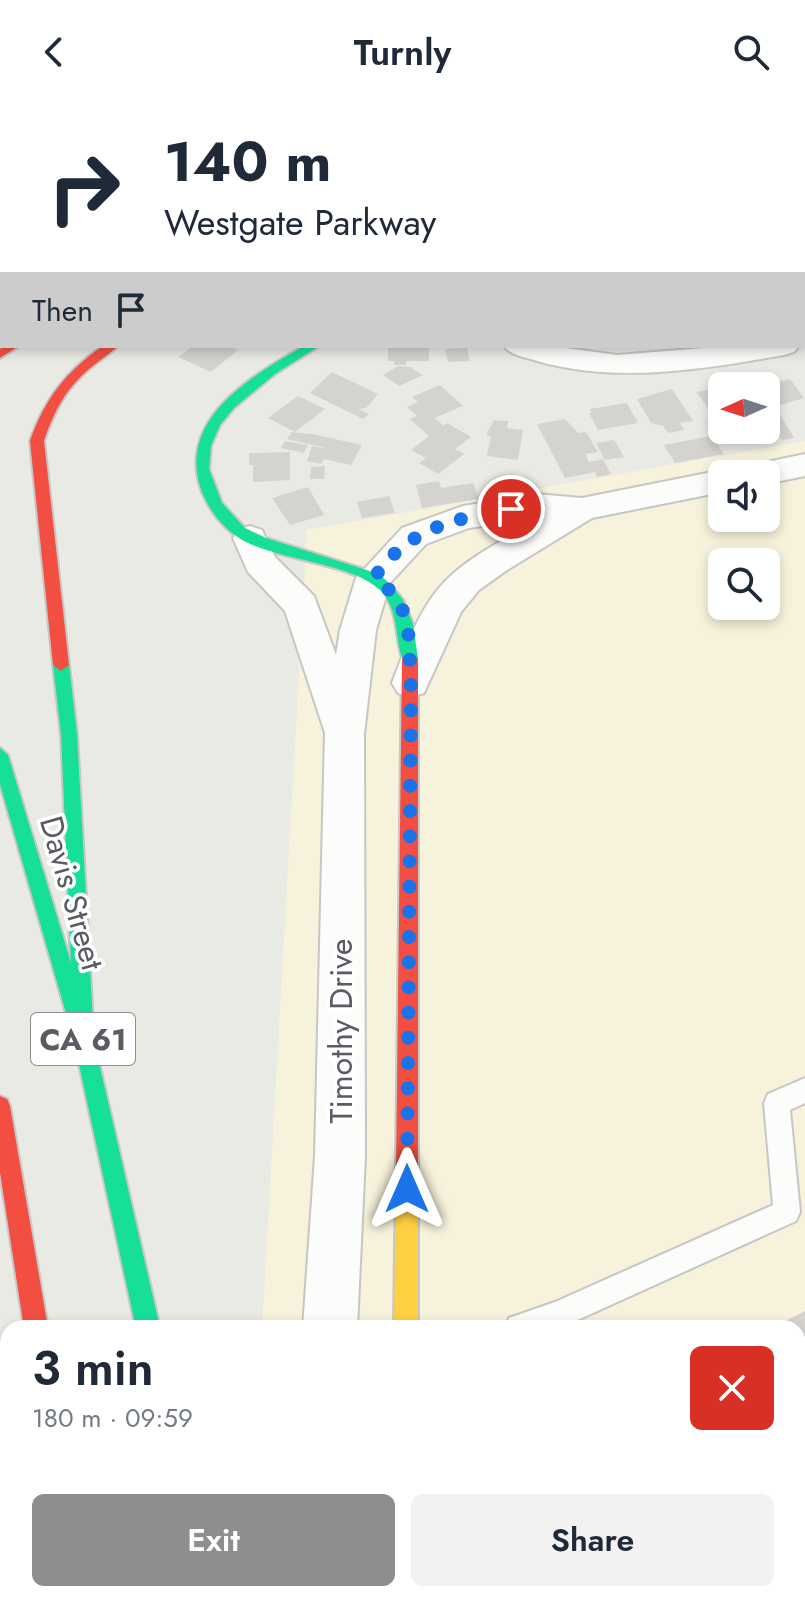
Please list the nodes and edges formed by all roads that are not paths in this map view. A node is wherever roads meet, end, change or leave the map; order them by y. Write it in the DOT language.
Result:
graph roads {
  1 [pos="109,348"];
  2 [pos="309,348"];
  3 [pos="772,348"];
  4 [pos="526,358"];
  5 [pos="805,465"];
  6 [pos="780,470"];
  7 [pos="708,484"];
  8 [pos="582,509"];
  9 [pos="250,538"];
  10 [pos="374,578"];
  11 [pos="411,683"];
  12 [pos="344,734"];
  13 [pos="0,755"];
  14 [pos="84,1041"];
  15 [pos="805,1090"];
  16 [pos="0,1106"];
  17 [pos="35,1320"];
  18 [pos="146,1320"];
  19 [pos="330,1320"];
  20 [pos="406,1320"];
  21 [pos="543,1320"];
  1 -- 14 [label="main road"];
  2 -- 9 [label="main road, Timothy Drive"];
  3 -- 4 [label="street"];
  5 -- 6 [label="street"];
  7 -- 8 [label="street"];
  8 -- 10 [label="street"];
  8 -- 11 [label="street"];
  9 -- 10 [label="main road, Timothy Drive"];
  9 -- 12 [label="street, Timothy Drive"];
  10 -- 11 [label="main road, Timothy Drive"];
  10 -- 12 [label="street, Timothy Drive"];
  11 -- 20 [label="main road, Timothy Drive"];
  12 -- 19 [label="street, Timothy Drive"];
  13 -- 14 [label="main road, Davis Street / CA 61"];
  14 -- 18 [label="main road, Davis Street / CA 61"];
  15 -- 21 [label="lane"];
  16 -- 17 [label="main road"];
}
